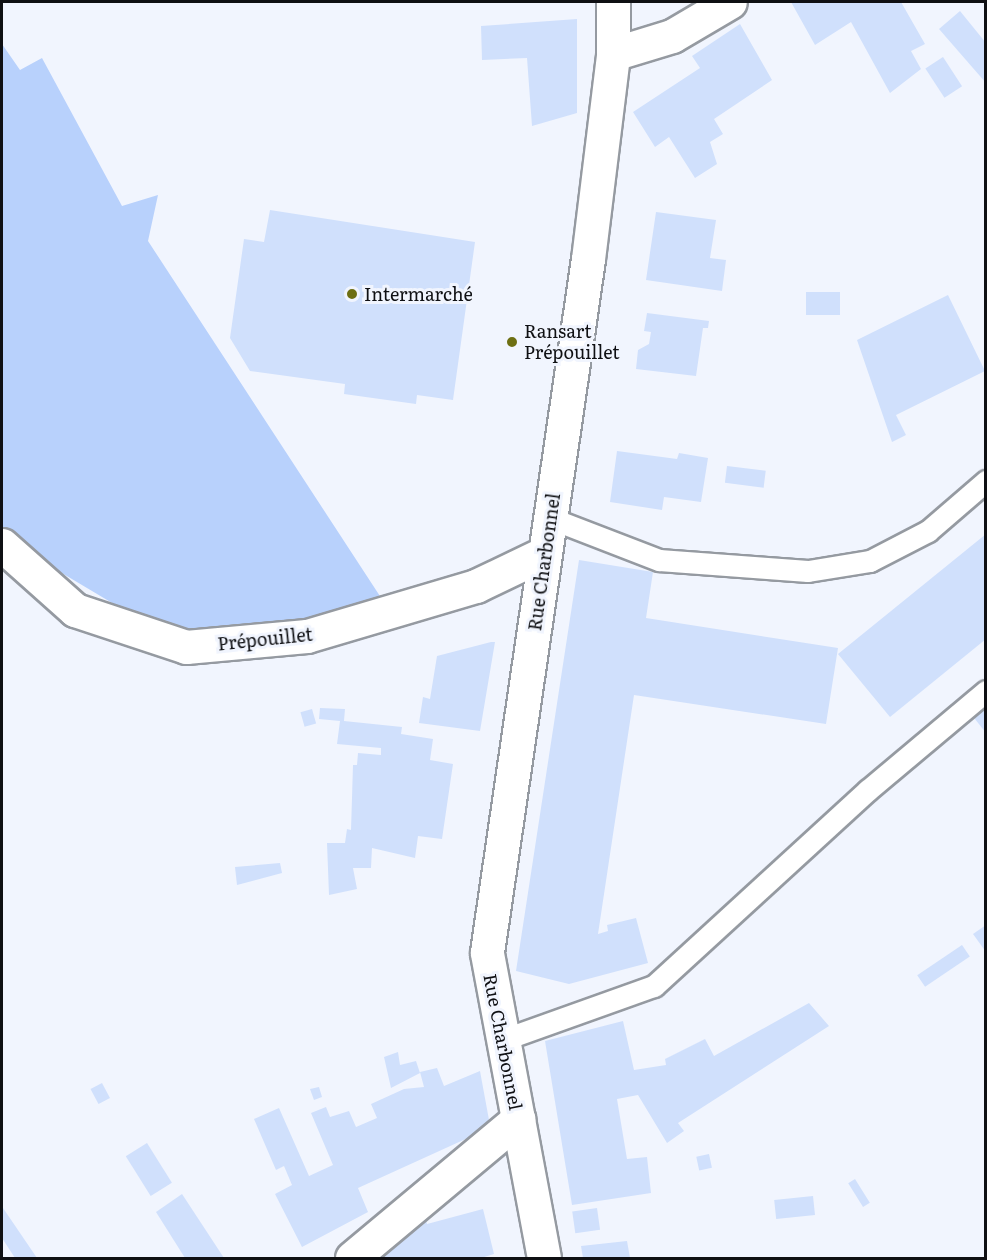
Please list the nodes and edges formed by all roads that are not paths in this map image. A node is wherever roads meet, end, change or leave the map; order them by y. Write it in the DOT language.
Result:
graph roads {
  1 [pos="613,2"];
  2 [pos="730,2"];
  3 [pos="613,54"];
  4 [pos="986,481"];
  5 [pos="550,518"];
  6 [pos="2,545"];
  7 [pos="545,553"];
  8 [pos="986,691"];
  9 [pos="502,1040"];
  10 [pos="518,1119"];
  11 [pos="352,1258"];
  12 [pos="544,1258"];
  1 -- 3 [label="street, Rue Charbonnel"];
  2 -- 3 [label="street"];
  3 -- 5 [label="street, Rue Charbonnel"];
  4 -- 5 [label="lane"];
  5 -- 7 [label="street, Rue Charbonnel"];
  6 -- 7 [label="street, Prépouillet"];
  7 -- 9 [label="street, Rue Charbonnel"];
  8 -- 9 [label="lane"];
  9 -- 10 [label="street, Rue Charbonnel"];
  10 -- 11 [label="street, Rue Charbonnel"];
  10 -- 12 [label="street, Rue Charbonnel"];
}
